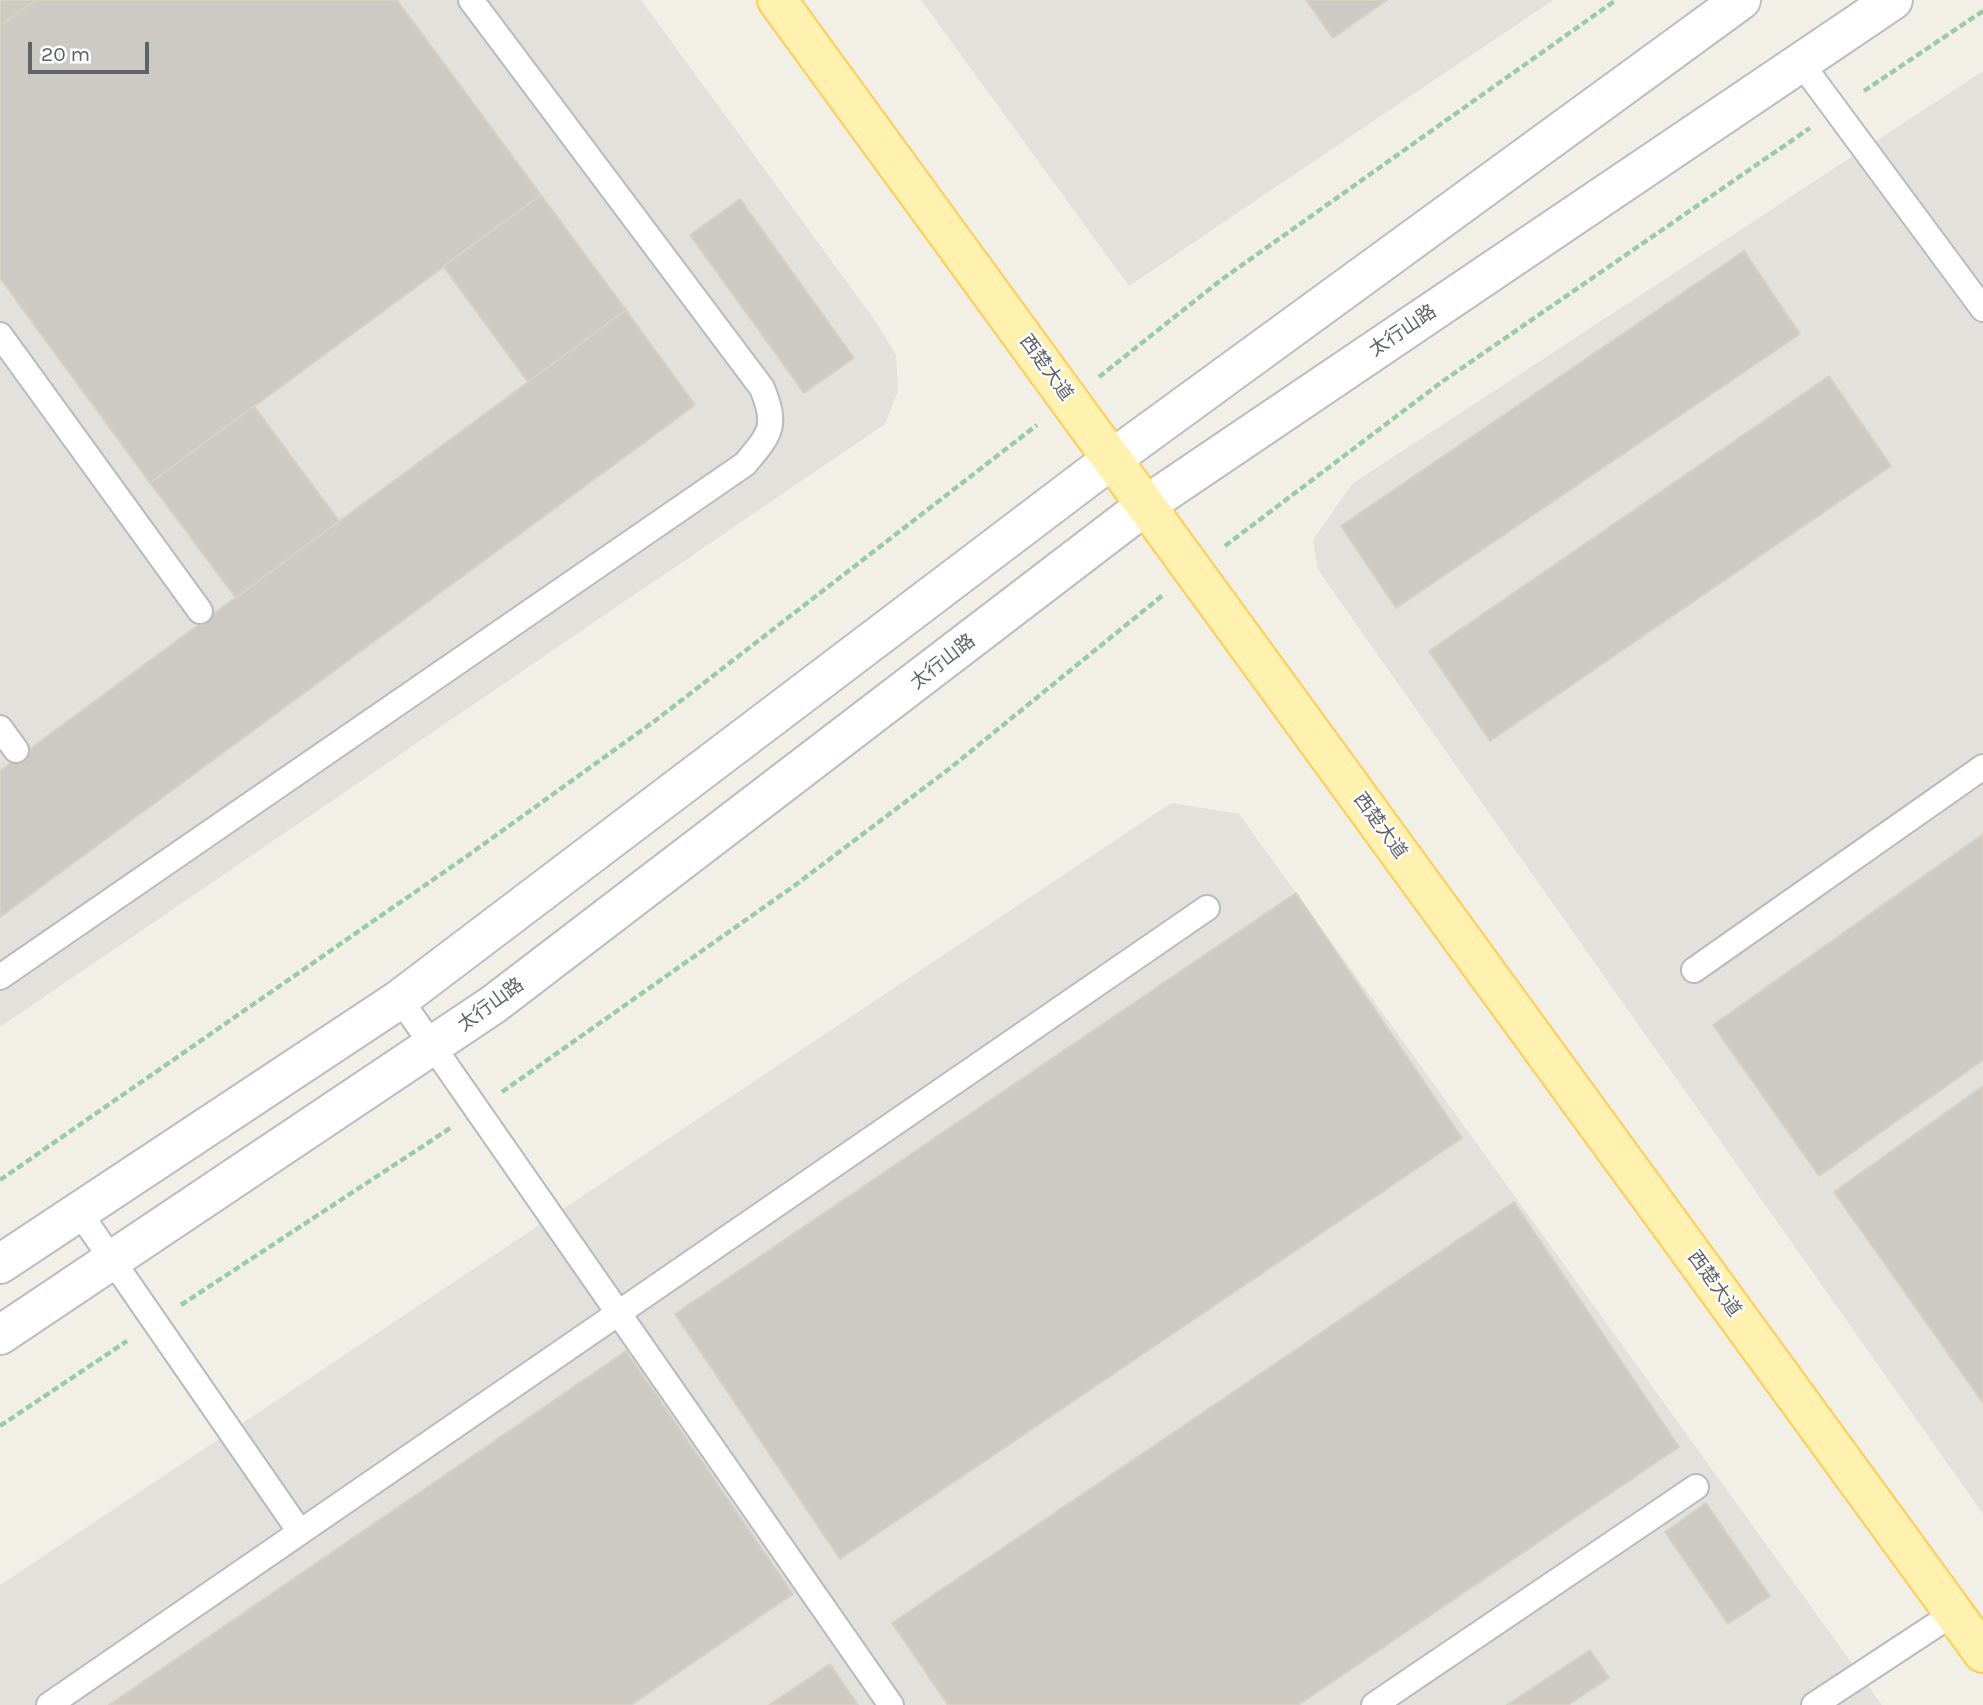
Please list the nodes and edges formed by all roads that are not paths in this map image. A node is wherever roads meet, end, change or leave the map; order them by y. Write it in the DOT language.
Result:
graph roads {
  1 [pos="471,0"];
  2 [pos="777,0"];
  3 [pos="1741,0"];
  4 [pos="1893,0"];
  5 [pos="1801,63"];
  6 [pos="1983,309"];
  7 [pos="0,335"];
  8 [pos="1112,459"];
  9 [pos="1146,505"];
  10 [pos="200,611"];
  11 [pos="0,728"];
  12 [pos="16,750"];
  13 [pos="1983,767"];
  14 [pos="1207,908"];
  15 [pos="1695,970"];
  16 [pos="0,977"];
  17 [pos="400,999"];
  18 [pos="433,1046"];
  19 [pos="79,1212"];
  20 [pos="112,1258"];
  21 [pos="0,1264"];
  22 [pos="619,1313"];
  23 [pos="0,1335"];
  24 [pos="1696,1487"];
  25 [pos="300,1532"];
  26 [pos="1954,1613"];
  27 [pos="1983,1653"];
  28 [pos="49,1705"];
  29 [pos="891,1705"];
  30 [pos="1374,1705"];
  31 [pos="1814,1705"];
  1 -- 16 [label="lane"];
  2 -- 8 [label="main road, 西楚大道"];
  3 -- 8 [label="street"];
  4 -- 5 [label="street, 太行山路"];
  5 -- 6 [label="lane"];
  5 -- 9 [label="street, 太行山路"];
  7 -- 10 [label="lane"];
  8 -- 9 [label="main road, 西楚大道"];
  8 -- 17 [label="street"];
  9 -- 18 [label="street, 太行山路"];
  9 -- 26 [label="main road, 西楚大道"];
  11 -- 12 [label="lane"];
  13 -- 15 [label="lane"];
  14 -- 22 [label="lane"];
  17 -- 18 [label="lane"];
  17 -- 19 [label="street"];
  18 -- 20 [label="street, 太行山路"];
  18 -- 22 [label="lane"];
  19 -- 20 [label="lane"];
  19 -- 21 [label="street"];
  20 -- 23 [label="street, 太行山路"];
  20 -- 25 [label="lane"];
  22 -- 25 [label="lane"];
  22 -- 29 [label="lane"];
  24 -- 30 [label="lane"];
  25 -- 28 [label="lane"];
  26 -- 27 [label="main road, 西楚大道"];
  26 -- 31 [label="lane"];
}
